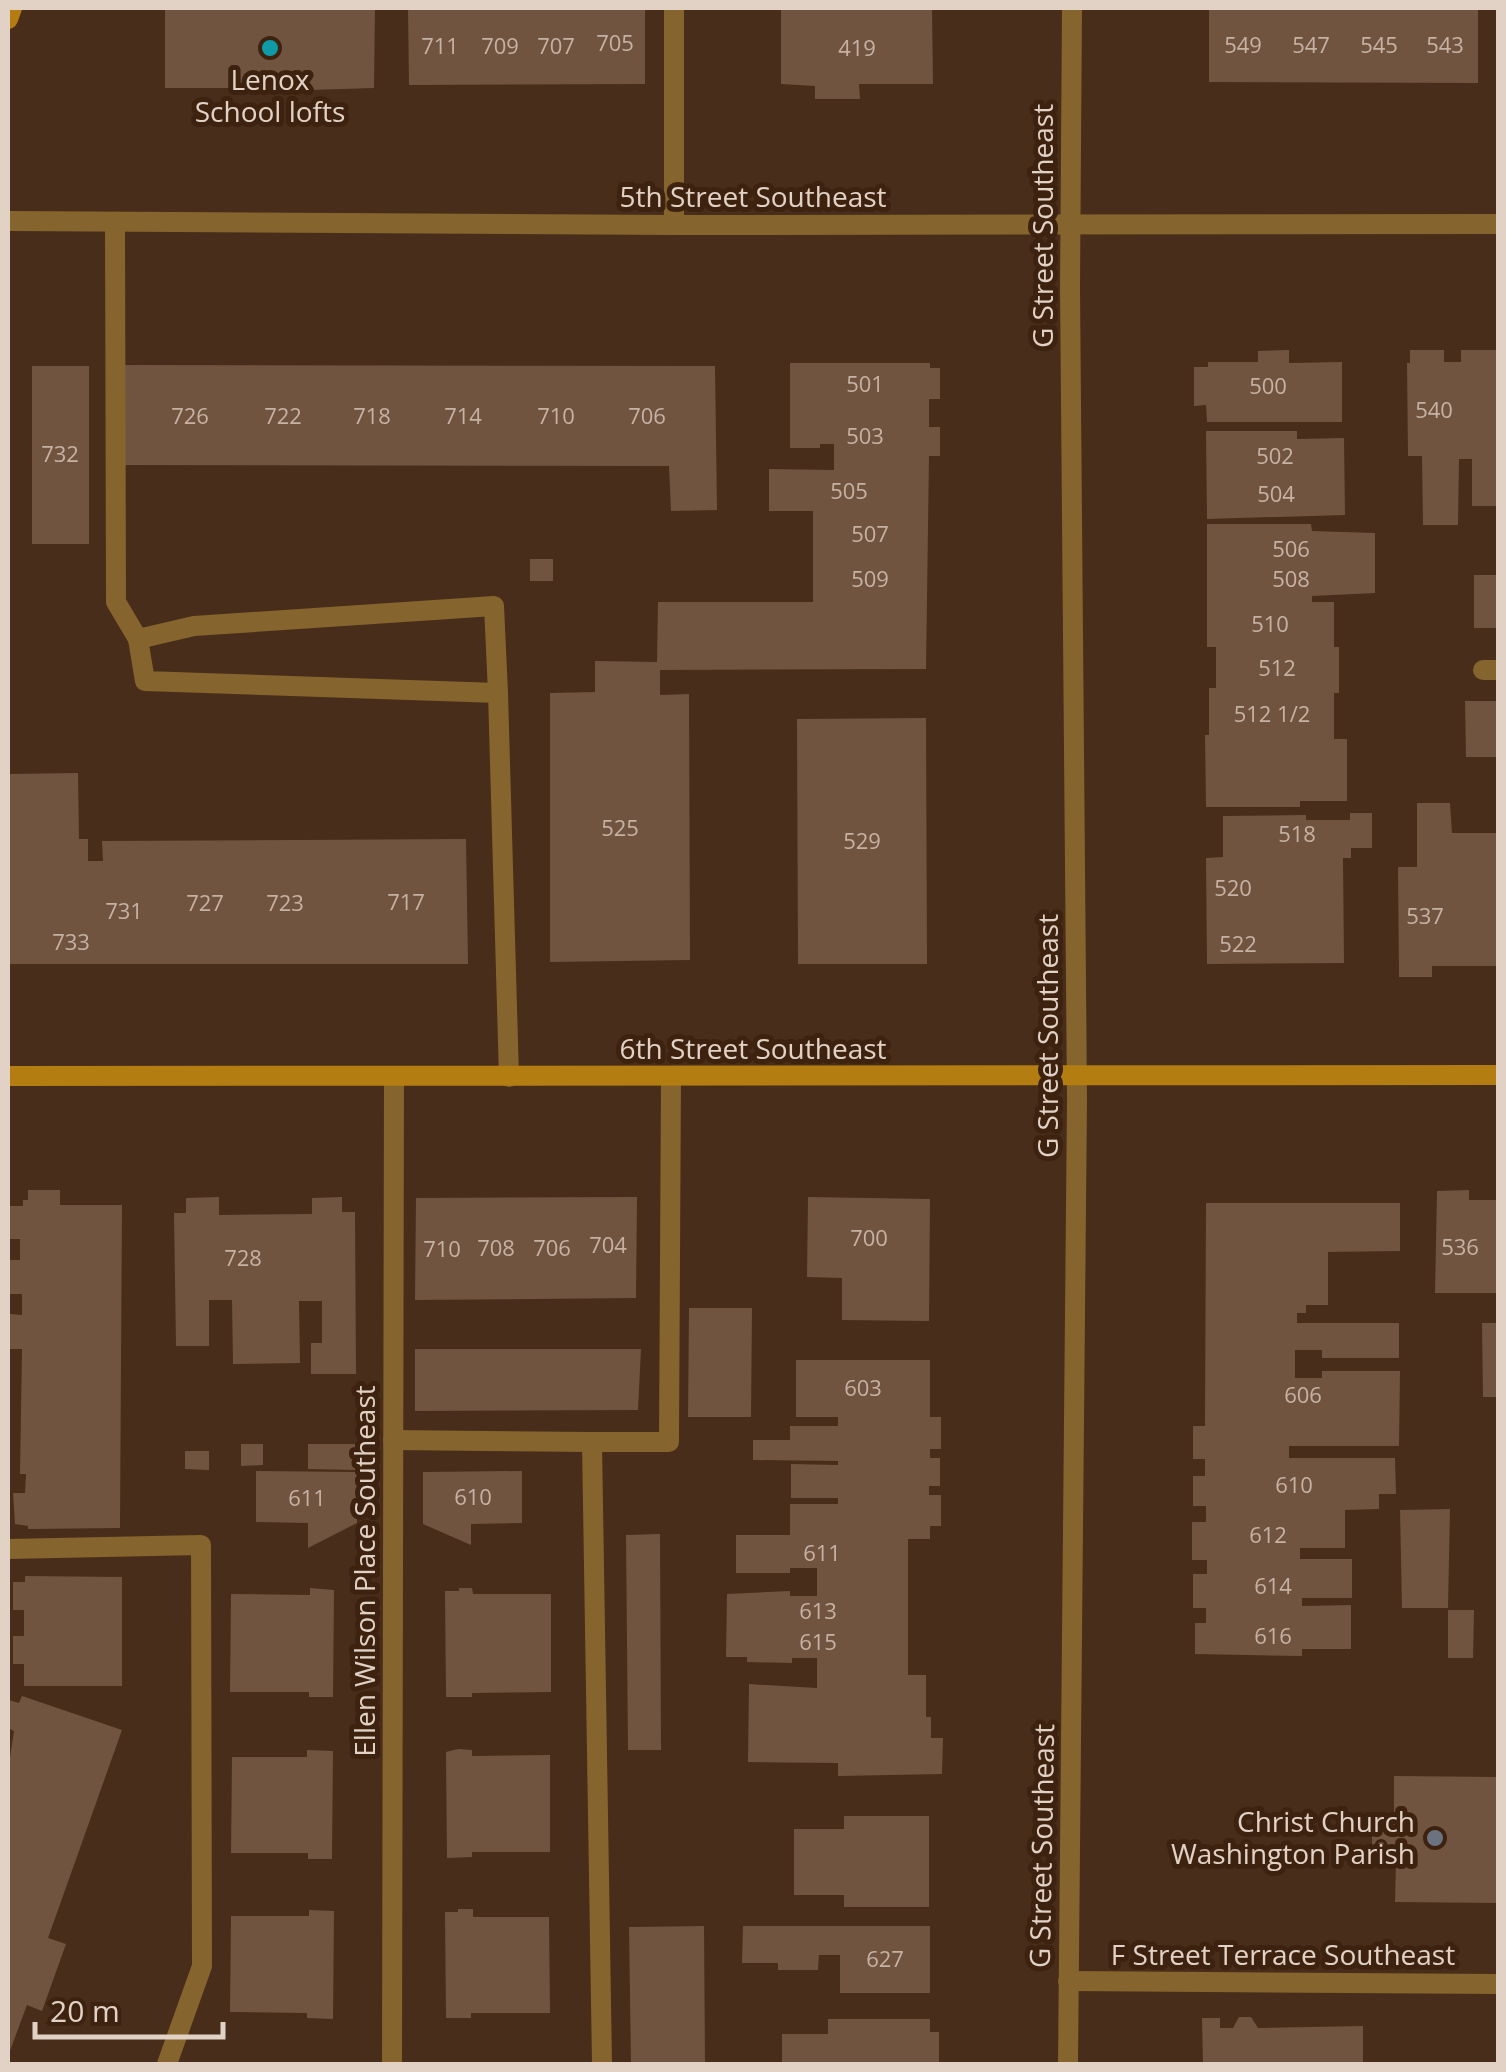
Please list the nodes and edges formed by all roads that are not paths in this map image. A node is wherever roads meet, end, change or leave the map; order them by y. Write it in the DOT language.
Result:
graph roads {
  1 [pos="12,8"];
  2 [pos="674,8"];
  3 [pos="1072,8"];
  4 [pos="8,19"];
  5 [pos="8,220"];
  6 [pos="115,222"];
  7 [pos="1498,224"];
  8 [pos="674,225"];
  9 [pos="1070,225"];
  10 [pos="138,639"];
  11 [pos="498,694"];
  12 [pos="1077,1075"];
  13 [pos="1498,1075"];
  14 [pos="8,1076"];
  15 [pos="394,1077"];
  16 [pos="509,1077"];
  17 [pos="671,1077"];
  18 [pos="393,1440"];
  19 [pos="592,1442"];
  20 [pos="8,1548"];
  21 [pos="1068,1981"];
  22 [pos="1498,1984"];
  23 [pos="167,2064"];
  24 [pos="392,2064"];
  25 [pos="602,2064"];
  26 [pos="1068,2064"];
  1 -- 4 [label="street"];
  2 -- 8 [label="street"];
  3 -- 9 [label="street, G Street Southeast"];
  5 -- 6 [label="street, 5th Street Southeast"];
  6 -- 8 [label="street, 5th Street Southeast"];
  6 -- 10 [label="street"];
  7 -- 9 [label="street, 5th Street Southeast"];
  8 -- 9 [label="street, 5th Street Southeast"];
  9 -- 12 [label="street, G Street Southeast"];
  10 -- 11 [label="street"];
  10 -- 11 [label="street"];
  11 -- 16 [label="street"];
  12 -- 13 [label="street, 6th Street Southeast"];
  12 -- 17 [label="street, 6th Street Southeast"];
  12 -- 21 [label="street, G Street Southeast"];
  14 -- 15 [label="street, 6th Street Southeast"];
  15 -- 16 [label="street, 6th Street Southeast"];
  15 -- 18 [label="street, Ellen Wilson Place Southeast"];
  16 -- 17 [label="street, 6th Street Southeast"];
  17 -- 19 [label="street"];
  18 -- 19 [label="street"];
  18 -- 24 [label="street, Ellen Wilson Place Southeast"];
  19 -- 25 [label="street"];
  20 -- 23 [label="street"];
  21 -- 22 [label="street, F Street Terrace Southeast"];
  21 -- 26 [label="street, G Street Southeast"];
}
